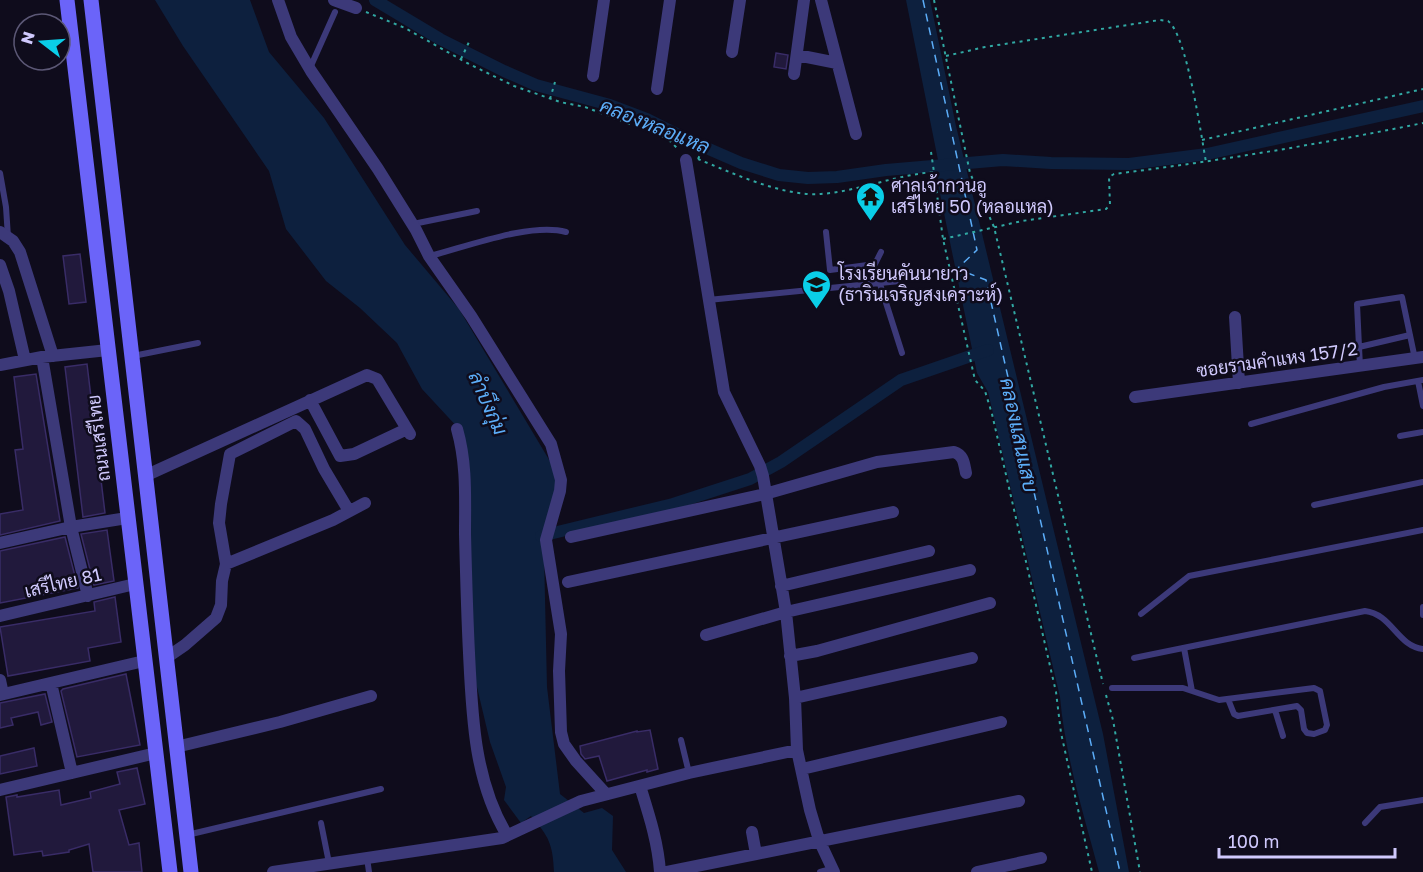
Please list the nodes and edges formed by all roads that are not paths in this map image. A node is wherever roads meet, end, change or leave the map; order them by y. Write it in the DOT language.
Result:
graph roads {
  1 [pos="67,0"];
  2 [pos="91,0"];
  3 [pos="278,0"];
  4 [pos="604,0"];
  5 [pos="670,0"];
  6 [pos="740,0"];
  7 [pos="804,0"];
  8 [pos="821,0"];
  9 [pos="335,6"];
  10 [pos="356,8"];
  11 [pos="732,52"];
  12 [pos="797,55"];
  13 [pos="837,63"];
  14 [pos="310,68"];
  15 [pos="794,74"];
  16 [pos="593,76"];
  17 [pos="657,89"];
  18 [pos="102,97"];
  19 [pos="78,102"];
  20 [pos="855,134"];
  21 [pos="690,157"];
  22 [pos="0,173"];
  23 [pos="477,211"];
  24 [pos="413,225"];
  25 [pos="566,232"];
  26 [pos="826,232"];
  27 [pos="4,235"];
  28 [pos="881,252"];
  29 [pos="429,256"];
  30 [pos="0,265"];
  31 [pos="900,281"];
  32 [pos="880,284"];
  33 [pos="5,292"];
  34 [pos="708,300"];
  35 [pos="1235,317"];
  36 [pos="1410,335"];
  37 [pos="198,343"];
  38 [pos="1359,348"];
  39 [pos="108,350"];
  40 [pos="902,353"];
  41 [pos="48,357"];
  42 [pos="133,357"];
  43 [pos="1419,358"];
  44 [pos="25,360"];
  45 [pos="0,365"];
  46 [pos="1360,367"];
  47 [pos="1420,381"];
  48 [pos="1239,383"];
  49 [pos="1135,397"];
  50 [pos="310,400"];
  51 [pos="1423,406"];
  52 [pos="1251,424"];
  53 [pos="457,429"];
  54 [pos="1423,432"];
  55 [pos="1400,436"];
  56 [pos="966,473"];
  57 [pos="147,475"];
  58 [pos="1423,482"];
  59 [pos="765,494"];
  60 [pos="365,503"];
  61 [pos="1314,505"];
  62 [pos="349,511"];
  63 [pos="893,512"];
  64 [pos="128,518"];
  65 [pos="71,527"];
  66 [pos="1423,530"];
  67 [pos="572,537"];
  68 [pos="772,537"];
  69 [pos="0,543"];
  70 [pos="929,551"];
  71 [pos="226,564"];
  72 [pos="970,570"];
  73 [pos="568,582"];
  74 [pos="135,584"];
  75 [pos="781,586"];
  76 [pos="88,596"];
  77 [pos="990,603"];
  78 [pos="1423,607"];
  79 [pos="786,612"];
  80 [pos="1142,614"];
  81 [pos="1423,615"];
  82 [pos="0,616"];
  83 [pos="706,635"];
  84 [pos="1184,648"];
  85 [pos="1423,649"];
  86 [pos="790,656"];
  87 [pos="166,658"];
  88 [pos="972,658"];
  89 [pos="1134,658"];
  90 [pos="144,661"];
  91 [pos="0,680"];
  92 [pos="51,683"];
  93 [pos="1112,688"];
  94 [pos="1192,691"];
  95 [pos="2,695"];
  96 [pos="370,696"];
  97 [pos="795,698"];
  98 [pos="1228,699"];
  99 [pos="1275,710"];
  100 [pos="1001,722"];
  101 [pos="1283,736"];
  102 [pos="681,740"];
  103 [pos="176,747"];
  104 [pos="798,750"];
  105 [pos="156,753"];
  106 [pos="802,769"];
  107 [pos="72,773"];
  108 [pos="689,773"];
  109 [pos="640,786"];
  110 [pos="381,789"];
  111 [pos="0,790"];
  112 [pos="606,794"];
  113 [pos="1423,800"];
  114 [pos="1019,801"];
  115 [pos="321,823"];
  116 [pos="1365,823"];
  117 [pos="752,832"];
  118 [pos="509,834"];
  119 [pos="186,835"];
  120 [pos="819,840"];
  121 [pos="756,854"];
  122 [pos="367,858"];
  123 [pos="1041,858"];
  124 [pos="329,863"];
  125 [pos="828,871"];
  126 [pos="170,872"];
  127 [pos="191,872"];
  128 [pos="273,872"];
  129 [pos="369,872"];
  130 [pos="660,872"];
  131 [pos="667,872"];
  132 [pos="977,872"];
  1 -- 19 [label="main road, ถนนเสรีไทย"];
  2 -- 18 [label="main road"];
  3 -- 14 [label="street"];
  4 -- 16 [label="street"];
  5 -- 17 [label="street"];
  6 -- 11 [label="street"];
  7 -- 12 [label="street"];
  8 -- 13 [label="street"];
  9 -- 10 [label="street"];
  9 -- 14 [label="lane"];
  12 -- 13 [label="street"];
  12 -- 15 [label="street"];
  13 -- 20 [label="street"];
  14 -- 24 [label="street"];
  18 -- 19 [label="main road"];
  18 -- 42 [label="main road"];
  19 -- 39 [label="main road, ถนนเสรีไทย"];
  21 -- 34 [label="street"];
  22 -- 27 [label="lane"];
  23 -- 24 [label="lane"];
  24 -- 29 [label="street"];
  25 -- 29 [label="lane"];
  26 -- 28 [label="lane"];
  27 -- 41 [label="street"];
  29 -- 112 [label="street"];
  30 -- 33 [label="street"];
  31 -- 32 [label="lane"];
  32 -- 34 [label="lane"];
  32 -- 40 [label="lane"];
  33 -- 44 [label="street"];
  34 -- 59 [label="street"];
  35 -- 48 [label="street"];
  36 -- 38 [label="lane"];
  36 -- 38 [label="lane"];
  36 -- 43 [label="lane"];
  37 -- 42 [label="lane"];
  38 -- 46 [label="lane"];
  39 -- 41 [label="street"];
  39 -- 64 [label="main road, ถนนเสรีไทย"];
  41 -- 44 [label="street"];
  41 -- 65 [label="street"];
  42 -- 57 [label="main road"];
  43 -- 46 [label="street, ซอยรามคำแหง 157/2"];
  44 -- 45 [label="street"];
  46 -- 48 [label="street, ซอยรามคำแหง 157/2"];
  47 -- 51 [label="lane"];
  47 -- 52 [label="lane"];
  48 -- 49 [label="street, ซอยรามคำแหง 157/2"];
  50 -- 50 [label="street"];
  50 -- 57 [label="street"];
  53 -- 118 [label="street"];
  54 -- 55 [label="lane"];
  56 -- 59 [label="street"];
  57 -- 87 [label="main road"];
  58 -- 61 [label="lane"];
  59 -- 67 [label="street"];
  59 -- 68 [label="street"];
  60 -- 62 [label="street"];
  62 -- 71 [label="street"];
  62 -- 71 [label="street"];
  63 -- 68 [label="street"];
  64 -- 65 [label="street"];
  64 -- 74 [label="main road, ถนนเสรีไทย"];
  65 -- 69 [label="street"];
  65 -- 76 [label="street"];
  66 -- 80 [label="lane"];
  68 -- 73 [label="street"];
  68 -- 75 [label="street"];
  70 -- 75 [label="street"];
  71 -- 87 [label="street"];
  72 -- 79 [label="street"];
  74 -- 76 [label="street, เสรีไทย 81"];
  74 -- 90 [label="main road, ถนนเสรีไทย"];
  75 -- 79 [label="street"];
  76 -- 82 [label="street, เสรีไทย 81"];
  77 -- 86 [label="street"];
  78 -- 81 [label="lane"];
  79 -- 83 [label="street"];
  79 -- 86 [label="street"];
  84 -- 85 [label="lane"];
  84 -- 89 [label="lane"];
  84 -- 94 [label="lane"];
  86 -- 97 [label="street"];
  87 -- 103 [label="main road"];
  88 -- 97 [label="street"];
  90 -- 92 [label="street"];
  90 -- 105 [label="main road, ถนนเสรีไทย"];
  91 -- 95 [label="street"];
  92 -- 95 [label="street"];
  92 -- 107 [label="street"];
  93 -- 94 [label="lane"];
  94 -- 98 [label="lane"];
  96 -- 103 [label="street"];
  97 -- 104 [label="street"];
  98 -- 99 [label="lane"];
  98 -- 99 [label="lane"];
  99 -- 101 [label="lane"];
  100 -- 106 [label="street"];
  102 -- 108 [label="lane"];
  103 -- 119 [label="main road"];
  104 -- 106 [label="street"];
  104 -- 108 [label="street"];
  105 -- 107 [label="street"];
  105 -- 126 [label="main road, ถนนเสรีไทย"];
  106 -- 120 [label="street"];
  107 -- 111 [label="street"];
  108 -- 109 [label="street"];
  109 -- 112 [label="street"];
  109 -- 130 [label="street"];
  110 -- 119 [label="lane"];
  112 -- 118 [label="street"];
  113 -- 116 [label="lane"];
  114 -- 120 [label="street"];
  115 -- 124 [label="lane"];
  117 -- 121 [label="street"];
  118 -- 122 [label="street"];
  119 -- 127 [label="main road"];
  120 -- 121 [label="street"];
  120 -- 125 [label="street"];
  121 -- 131 [label="street"];
  122 -- 124 [label="street"];
  122 -- 129 [label="lane"];
  123 -- 132 [label="street"];
  124 -- 128 [label="street"];
}
